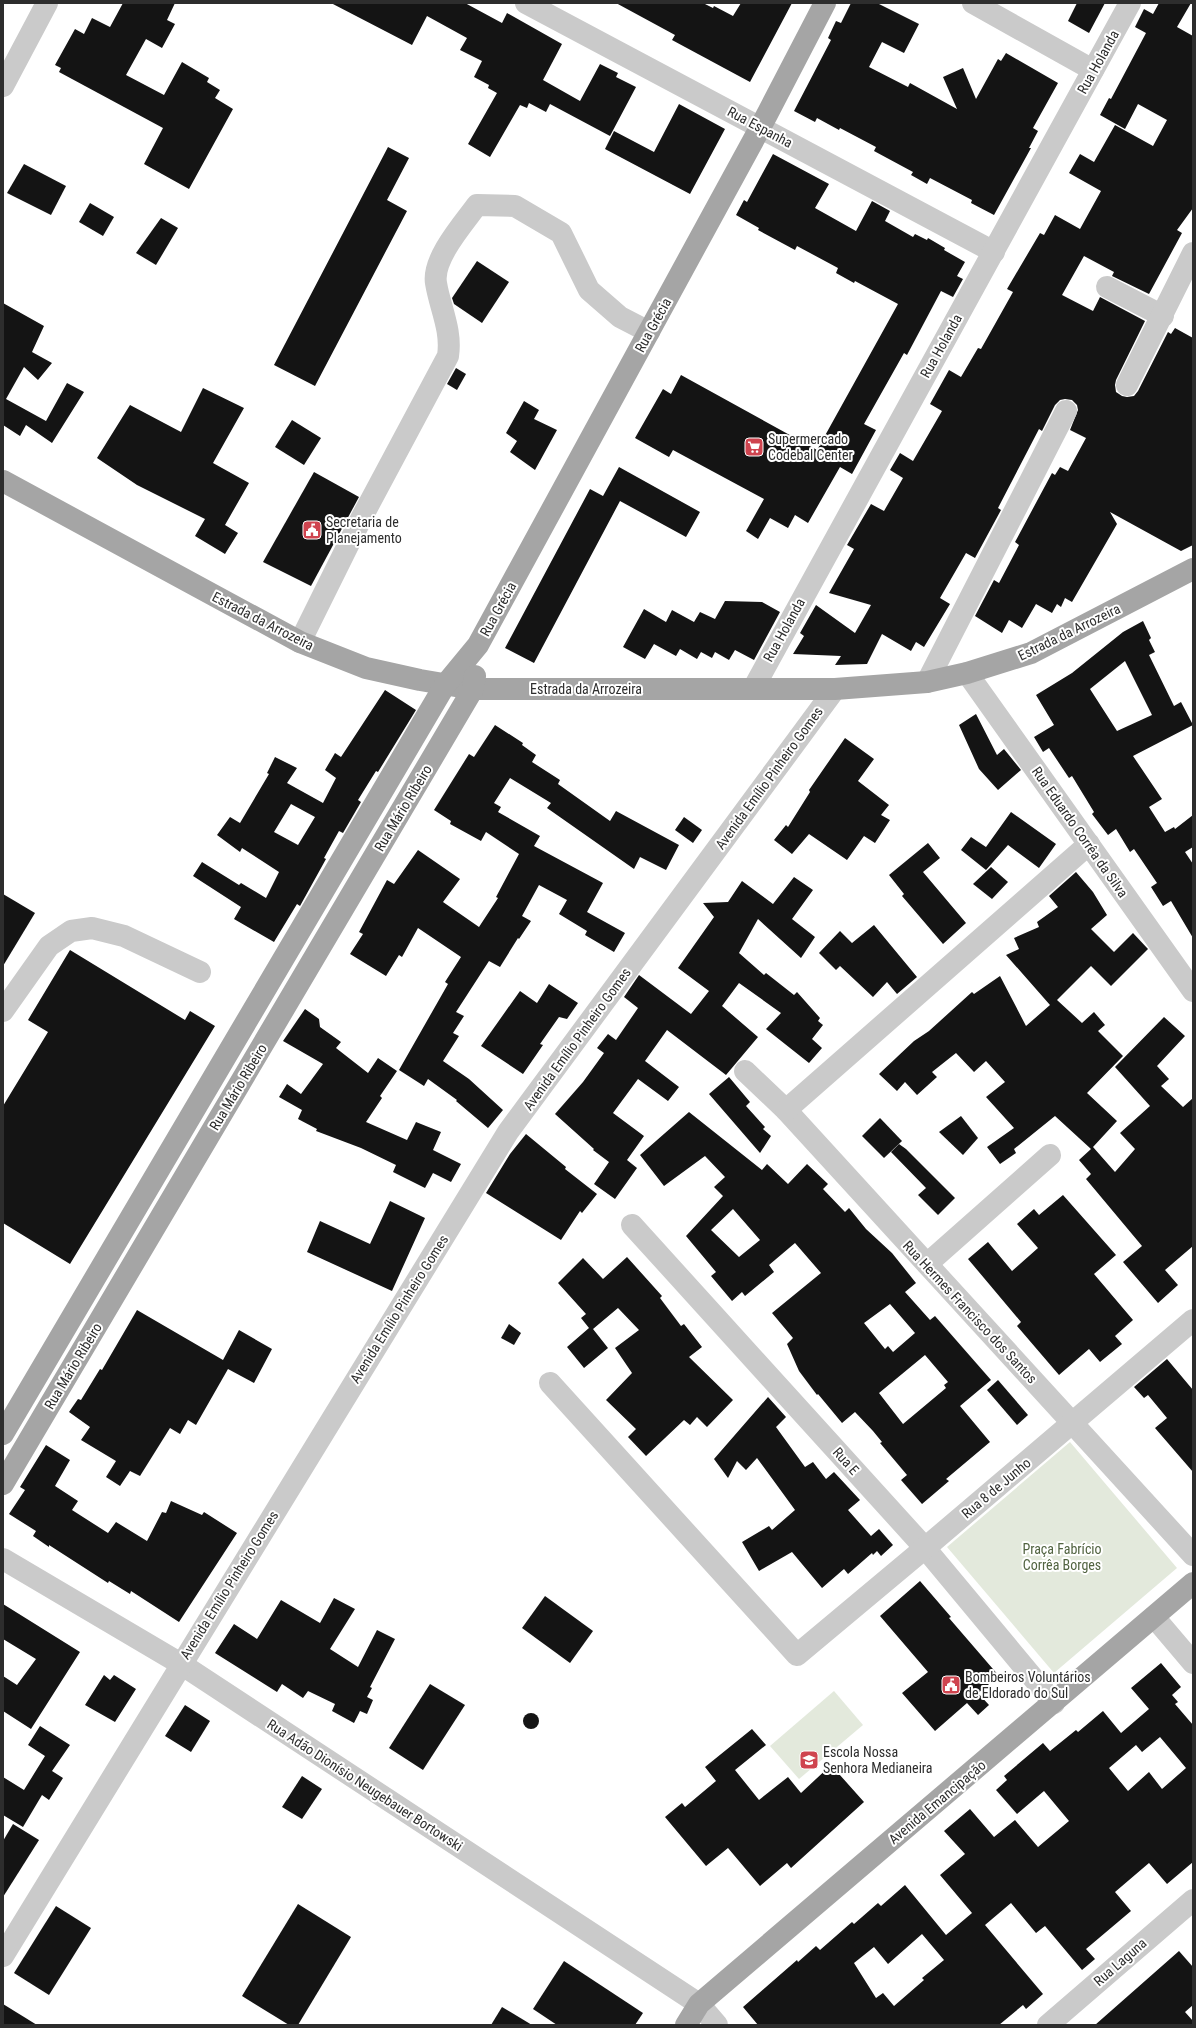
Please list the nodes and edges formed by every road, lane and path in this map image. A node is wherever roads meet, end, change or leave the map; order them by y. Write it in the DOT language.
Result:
graph roads {
  1 [pos="47,3"];
  2 [pos="526,3"];
  3 [pos="825,3"];
  4 [pos="973,3"];
  5 [pos="1130,3"];
  6 [pos="1093,70"];
  7 [pos="3,86"];
  8 [pos="760,128"];
  9 [pos="994,252"];
  10 [pos="1193,253"];
  11 [pos="1107,287"];
  12 [pos="1163,316"];
  13 [pos="649,332"];
  14 [pos="1127,386"];
  15 [pos="1066,411"];
  16 [pos="3,481"];
  17 [pos="1193,569"];
  18 [pos="300,642"];
  19 [pos="478,645"];
  20 [pos="967,673"];
  21 [pos="927,682"];
  22 [pos="445,685"];
  23 [pos="473,689"];
  24 [pos="753,689"];
  25 [pos="835,689"];
  26 [pos="1089,844"];
  27 [pos="200,972"];
  28 [pos="1193,991"];
  29 [pos="3,1011"];
  30 [pos="746,1070"];
  31 [pos="201,1099"];
  32 [pos="786,1110"];
  33 [pos="222,1114"];
  34 [pos="1050,1155"];
  35 [pos="632,1225"];
  36 [pos="927,1264"];
  37 [pos="1193,1320"];
  38 [pos="550,1383"];
  39 [pos="1072,1423"];
  40 [pos="3,1434"];
  41 [pos="3,1484"];
  42 [pos="925,1548"];
  43 [pos="1193,1555"];
  44 [pos="3,1559"];
  45 [pos="1193,1583"];
  46 [pos="1154,1616"];
  47 [pos="1193,1663"];
  48 [pos="181,1664"];
  49 [pos="1054,1703"];
  50 [pos="1193,1900"];
  51 [pos="3,1956"];
  52 [pos="699,2004"];
  53 [pos="686,2025"];
  54 [pos="717,2025"];
  55 [pos="1048,2025"];
  1 -- 7 [label="street"];
  2 -- 8 [label="street, Rua Espanha"];
  3 -- 8 [label="main road, Rua Grécia"];
  4 -- 6 [label="street"];
  5 -- 6 [label="street, Rua Holanda"];
  6 -- 9 [label="street, Rua Holanda"];
  8 -- 9 [label="street, Rua Espanha"];
  8 -- 13 [label="main road, Rua Grécia"];
  9 -- 24 [label="street, Rua Holanda"];
  10 -- 12 [label="street"];
  11 -- 12 [label="street"];
  12 -- 14 [label="street"];
  13 -- 18 [label="street"];
  13 -- 19 [label="main road, Rua Grécia"];
  15 -- 21 [label="street"];
  16 -- 18 [label="main road, Estrada da Arrozeira"];
  17 -- 20 [label="main road, Estrada da Arrozeira"];
  18 -- 22 [label="main road, Estrada da Arrozeira"];
  19 -- 22 [label="main road, Rua Grécia"];
  19 -- 23 [label="main road, Rua Grécia"];
  20 -- 21 [label="main road, Estrada da Arrozeira"];
  20 -- 26 [label="street, Rua Eduardo Corrêa da Silva"];
  21 -- 25 [label="main road, Estrada da Arrozeira"];
  22 -- 23 [label="main road, Estrada da Arrozeira"];
  22 -- 31 [label="main road, Rua Mário Ribeiro"];
  23 -- 24 [label="main road, Estrada da Arrozeira"];
  23 -- 33 [label="main road, Rua Mário Ribeiro"];
  24 -- 25 [label="main road, Estrada da Arrozeira"];
  25 -- 48 [label="street, Avenida Emílio Pinheiro Gomes"];
  26 -- 28 [label="street, Rua Eduardo Corrêa da Silva"];
  26 -- 32 [label="street"];
  27 -- 29 [label="street"];
  30 -- 32 [label="street, Rua Hermes Francisco dos Santos"];
  31 -- 33 [label="main road"];
  31 -- 40 [label="main road, Rua Mário Ribeiro"];
  32 -- 36 [label="street, Rua Hermes Francisco dos Santos"];
  33 -- 41 [label="main road, Rua Mário Ribeiro"];
  34 -- 36 [label="street"];
  35 -- 42 [label="street, Rua E"];
  36 -- 39 [label="street, Rua Hermes Francisco dos Santos"];
  37 -- 39 [label="street, Rua 8 de Junho"];
  38 -- 42 [label="street, Rua 8 de Junho"];
  39 -- 42 [label="street, Rua 8 de Junho"];
  39 -- 43 [label="street, Rua Hermes Francisco dos Santos"];
  42 -- 49 [label="street, Rua E"];
  44 -- 48 [label="street, Rua Adão Dionísio Neugebauer Bortowski"];
  45 -- 46 [label="main road, Avenida Emancipação"];
  46 -- 47 [label="street"];
  46 -- 49 [label="main road, Avenida Emancipação"];
  48 -- 51 [label="street, Avenida Emílio Pinheiro Gomes"];
  48 -- 52 [label="street, Rua Adão Dionísio Neugebauer Bortowski"];
  49 -- 52 [label="main road, Avenida Emancipação"];
  50 -- 55 [label="street, Rua Laguna"];
  52 -- 53 [label="main road, Avenida Emancipação"];
  52 -- 54 [label="street, Rua Adão Dionísio Neugebauer Bortowski"];
}
